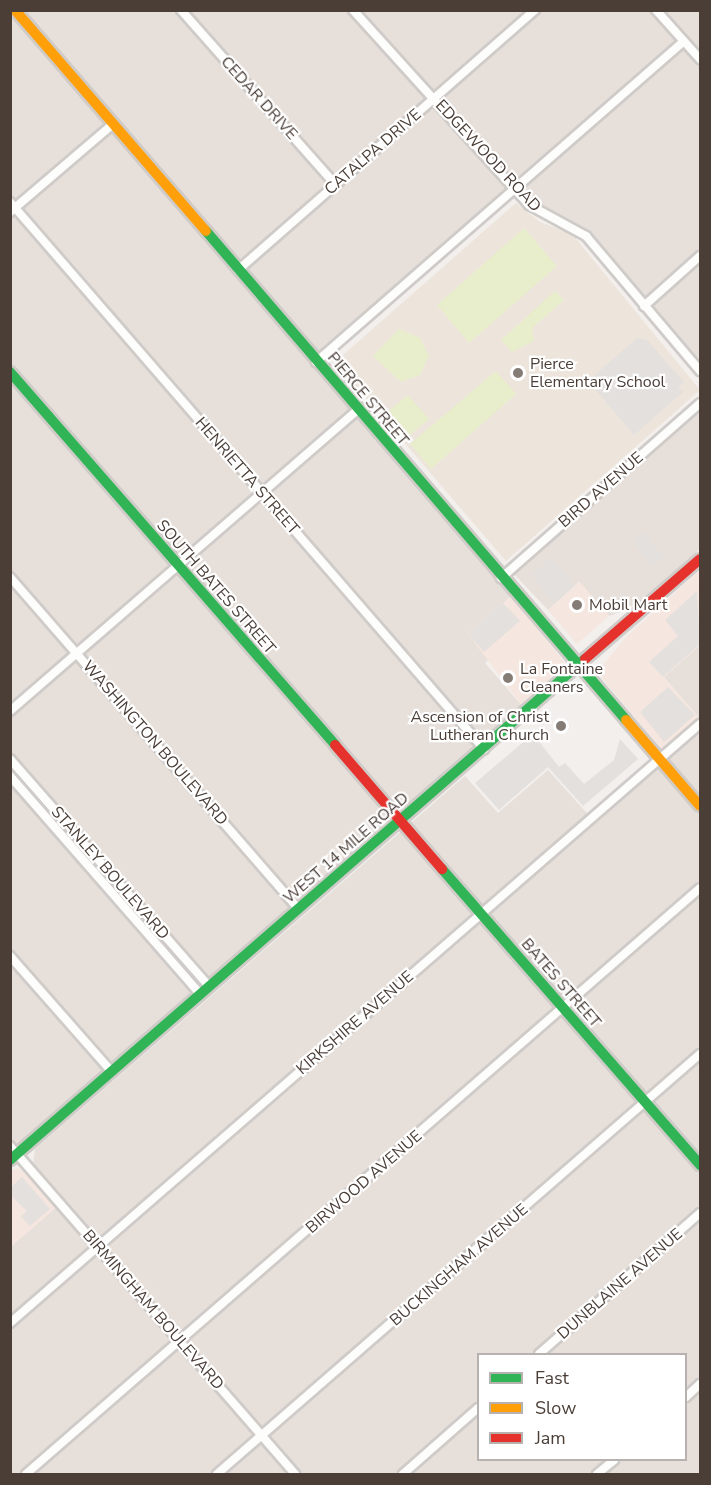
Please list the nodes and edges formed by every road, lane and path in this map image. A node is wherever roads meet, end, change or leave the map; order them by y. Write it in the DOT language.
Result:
graph roads {
  1 [pos="15,10"];
  2 [pos="181,10"];
  3 [pos="535,10"];
  4 [pos="656,10"];
  5 [pos="356,12"];
  6 [pos="684,41"];
  7 [pos="700,58"];
  8 [pos="434,99"];
  9 [pos="113,124"];
  10 [pos="336,185"];
  11 [pos="515,189"];
  12 [pos="12,208"];
  13 [pos="700,256"];
  14 [pos="238,270"];
  15 [pos="644,306"];
  16 [pos="316,362"];
  17 [pos="700,371"];
  18 [pos="10,372"];
  19 [pos="700,403"];
  20 [pos="357,410"];
  21 [pos="262,493"];
  22 [pos="700,559"];
  23 [pos="178,565"];
  24 [pos="10,577"];
  25 [pos="501,578"];
  26 [pos="77,653"];
  27 [pos="579,667"];
  28 [pos="10,711"];
  29 [pos="700,724"];
  30 [pos="484,750"];
  31 [pos="10,759"];
  32 [pos="660,759"];
  33 [pos="10,776"];
  34 [pos="700,806"];
  35 [pos="399,821"];
  36 [pos="95,857"];
  37 [pos="87,864"];
  38 [pos="700,888"];
  39 [pos="299,909"];
  40 [pos="481,914"];
  41 [pos="10,956"];
  42 [pos="209,986"];
  43 [pos="200,994"];
  44 [pos="563,1008"];
  45 [pos="700,1054"];
  46 [pos="111,1072"];
  47 [pos="646,1102"];
  48 [pos="13,1154"];
  49 [pos="700,1165"];
  50 [pos="700,1213"];
  51 [pos="98,1247"];
  52 [pos="10,1323"];
  53 [pos="180,1341"];
  54 [pos="540,1353"];
  55 [pos="700,1384"];
  56 [pos="687,1396"];
  57 [pos="477,1409"];
  58 [pos="262,1435"];
  59 [pos="613,1461"];
  60 [pos="26,1474"];
  61 [pos="217,1474"];
  62 [pos="295,1474"];
  63 [pos="403,1474"];
  64 [pos="597,1474"];
  1 -- 9 [label="street, PIERCE STREET"];
  2 -- 10 [label="street, CEDAR DRIVE"];
  3 -- 8 [label="street, CATALPA DRIVE"];
  4 -- 6 [label="street"];
  5 -- 8 [label="street, EDGEWOOD ROAD"];
  6 -- 7 [label="street"];
  6 -- 11 [label="street"];
  8 -- 10 [label="street, CATALPA DRIVE"];
  8 -- 11 [label="street, EDGEWOOD ROAD"];
  9 -- 12 [label="street"];
  9 -- 14 [label="street, PIERCE STREET"];
  10 -- 14 [label="street, CATALPA DRIVE"];
  11 -- 15 [label="street, EDGEWOOD ROAD"];
  11 -- 16 [label="street"];
  12 -- 21 [label="street, HENRIETTA STREET"];
  13 -- 15 [label="street"];
  14 -- 16 [label="street, PIERCE STREET"];
  15 -- 17 [label="street, EDGEWOOD ROAD"];
  16 -- 20 [label="street, PIERCE STREET"];
  18 -- 23 [label="street, SOUTH BATES STREET"];
  19 -- 25 [label="street, BIRD AVENUE"];
  20 -- 21 [label="street"];
  20 -- 25 [label="street, PIERCE STREET"];
  21 -- 23 [label="street"];
  21 -- 30 [label="street, HENRIETTA STREET"];
  22 -- 27 [label="street, WEST 14 MILE ROAD"];
  23 -- 26 [label="street"];
  23 -- 35 [label="street, SOUTH BATES STREET"];
  24 -- 26 [label="street, WASHINGTON BOULEVARD"];
  25 -- 27 [label="street, PIERCE STREET"];
  26 -- 28 [label="street"];
  26 -- 39 [label="street, WASHINGTON BOULEVARD"];
  27 -- 30 [label="street, WEST 14 MILE ROAD"];
  27 -- 32 [label="street, PIERCE STREET"];
  29 -- 32 [label="street, KIRKSHIRE AVENUE"];
  30 -- 35 [label="street, WEST 14 MILE ROAD"];
  31 -- 36 [label="street, STANLEY BOULEVARD"];
  32 -- 34 [label="street, PIERCE STREET"];
  32 -- 40 [label="street, KIRKSHIRE AVENUE"];
  33 -- 37 [label="street, STANLEY BOULEVARD"];
  35 -- 39 [label="street, WEST 14 MILE ROAD"];
  35 -- 40 [label="street, BATES STREET"];
  36 -- 37 [label="street"];
  36 -- 42 [label="street, STANLEY BOULEVARD"];
  37 -- 43 [label="street, STANLEY BOULEVARD"];
  38 -- 44 [label="street, BIRWOOD AVENUE"];
  39 -- 42 [label="street, WEST 14 MILE ROAD"];
  40 -- 44 [label="street, BATES STREET"];
  40 -- 51 [label="street, KIRKSHIRE AVENUE"];
  41 -- 46 [label="street"];
  42 -- 43 [label="street, WEST 14 MILE ROAD"];
  43 -- 46 [label="street, WEST 14 MILE ROAD"];
  44 -- 47 [label="street, BATES STREET"];
  44 -- 53 [label="street, BIRWOOD AVENUE"];
  45 -- 47 [label="street, BUCKINGHAM AVENUE"];
  46 -- 48 [label="street, WEST 14 MILE ROAD"];
  47 -- 49 [label="street, BATES STREET"];
  47 -- 58 [label="street, BUCKINGHAM AVENUE"];
  48 -- 51 [label="street, BIRMINGHAM BOULEVARD"];
  50 -- 54 [label="street, DUNBLAINE AVENUE"];
  51 -- 52 [label="street, KIRKSHIRE AVENUE"];
  51 -- 53 [label="street, BIRMINGHAM BOULEVARD"];
  53 -- 58 [label="street, BIRMINGHAM BOULEVARD"];
  53 -- 60 [label="street, BIRWOOD AVENUE"];
  55 -- 56 [label="street"];
  57 -- 63 [label="street"];
  58 -- 61 [label="street, BUCKINGHAM AVENUE"];
  58 -- 62 [label="street, BIRMINGHAM BOULEVARD"];
  59 -- 64 [label="street"];
}
